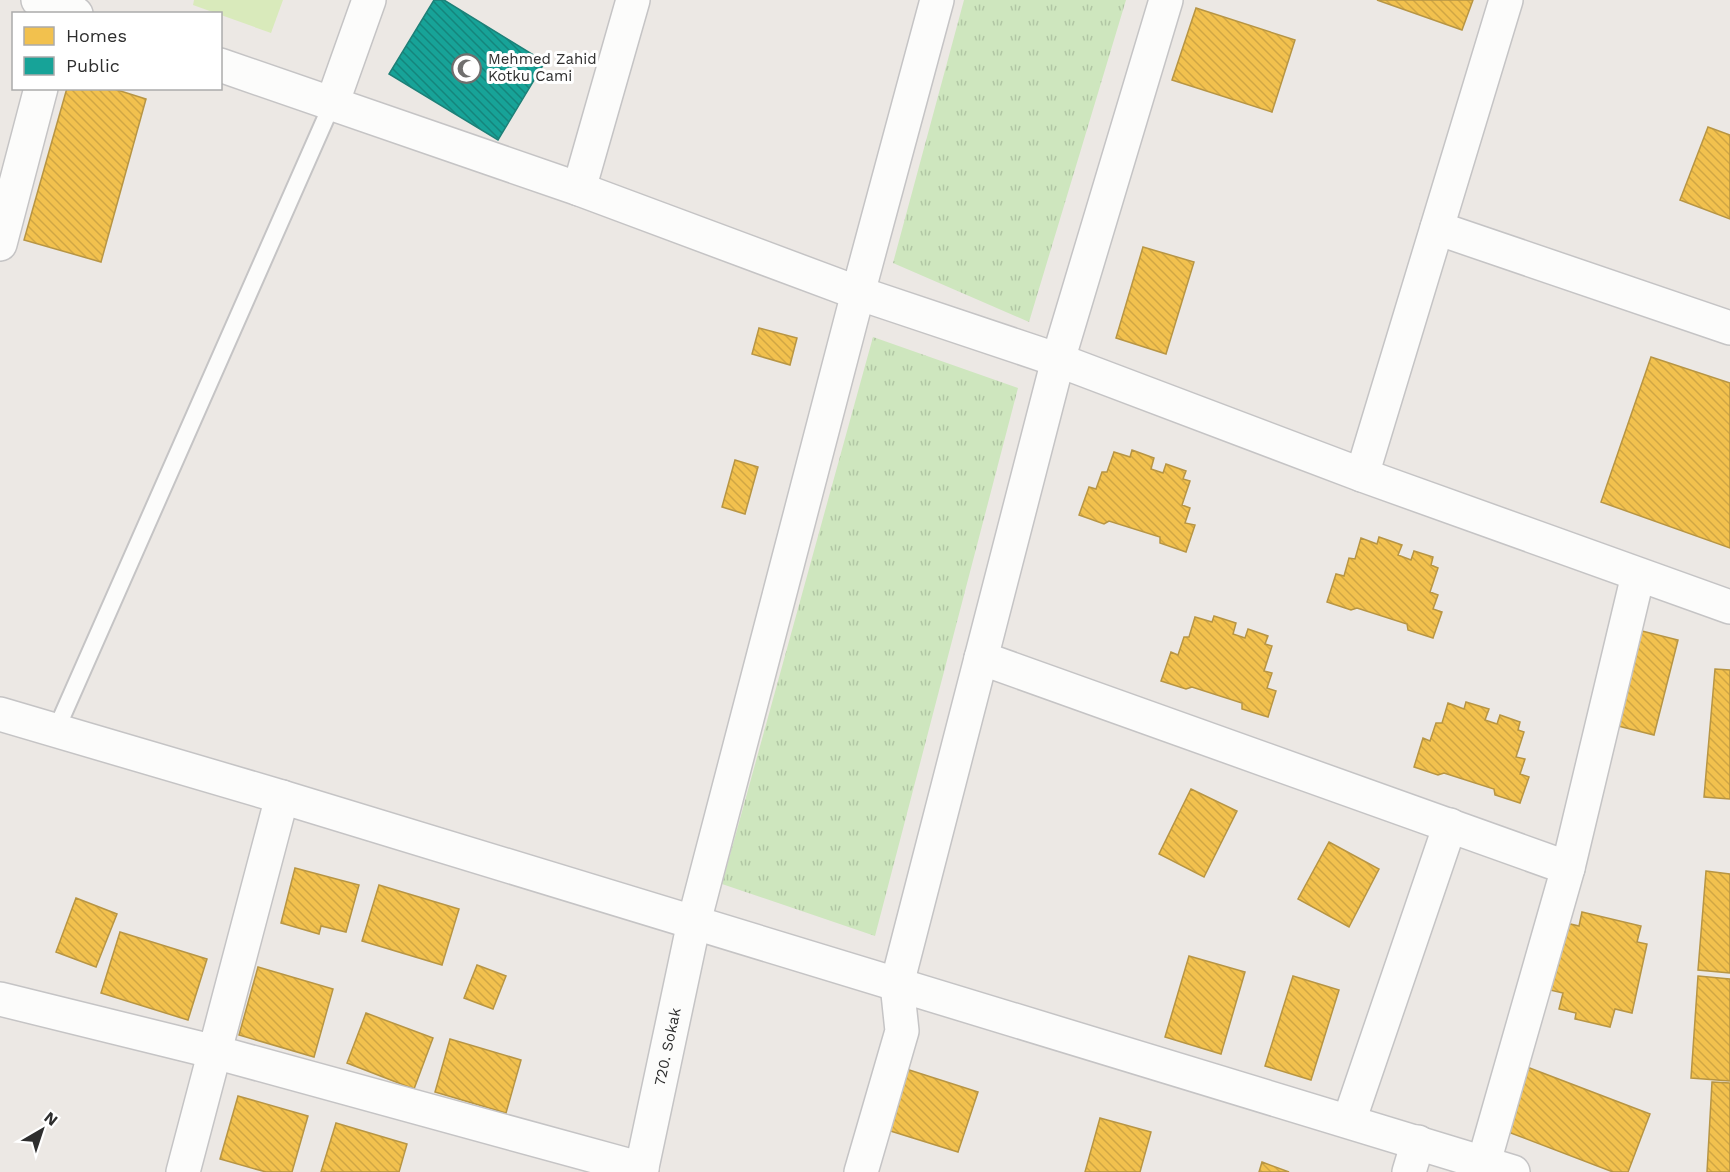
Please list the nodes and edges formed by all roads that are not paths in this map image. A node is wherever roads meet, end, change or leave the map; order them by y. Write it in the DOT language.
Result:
graph roads {
  1 [pos="369,0"];
  2 [pos="633,0"];
  3 [pos="937,0"];
  4 [pos="1166,0"];
  5 [pos="1506,0"];
  6 [pos="222,66"];
  7 [pos="40,90"];
  8 [pos="332,104"];
  9 [pos="579,189"];
  10 [pos="1437,228"];
  11 [pos="0,244"];
  12 [pos="858,293"];
  13 [pos="1730,328"];
  14 [pos="1058,360"];
  15 [pos="1362,475"];
  16 [pos="1638,574"];
  17 [pos="1730,607"];
  18 [pos="981,658"];
  19 [pos="0,714"];
  20 [pos="56,730"];
  21 [pos="282,797"];
  22 [pos="1450,825"];
  23 [pos="1568,868"];
  24 [pos="694,922"];
  25 [pos="897,984"];
  26 [pos="0,999"];
  27 [pos="215,1052"];
  28 [pos="1349,1121"];
  29 [pos="1413,1157"];
  30 [pos="1498,1167"];
  31 [pos="641,1171"];
  32 [pos="183,1172"];
  33 [pos="861,1172"];
  1 -- 8 [label="street"];
  2 -- 9 [label="street"];
  3 -- 12 [label="street, 720. Sokak"];
  4 -- 14 [label="street"];
  5 -- 10 [label="street"];
  6 -- 8 [label="street"];
  7 -- 11 [label="street"];
  8 -- 9 [label="street"];
  8 -- 20 [label="lane"];
  9 -- 12 [label="street"];
  10 -- 13 [label="street"];
  10 -- 15 [label="street"];
  12 -- 14 [label="street"];
  12 -- 24 [label="street, 720. Sokak"];
  14 -- 15 [label="street"];
  14 -- 18 [label="street"];
  15 -- 16 [label="street"];
  16 -- 17 [label="street"];
  16 -- 23 [label="street"];
  18 -- 22 [label="street"];
  18 -- 25 [label="street"];
  19 -- 20 [label="street"];
  20 -- 21 [label="street"];
  21 -- 24 [label="street"];
  21 -- 27 [label="street"];
  22 -- 23 [label="street"];
  22 -- 28 [label="street"];
  23 -- 30 [label="street"];
  24 -- 25 [label="street"];
  24 -- 31 [label="street, 720. Sokak"];
  25 -- 28 [label="street"];
  25 -- 33 [label="street"];
  26 -- 27 [label="street"];
  27 -- 31 [label="street"];
  27 -- 32 [label="street"];
  28 -- 29 [label="street"];
  29 -- 30 [label="street"];
}
